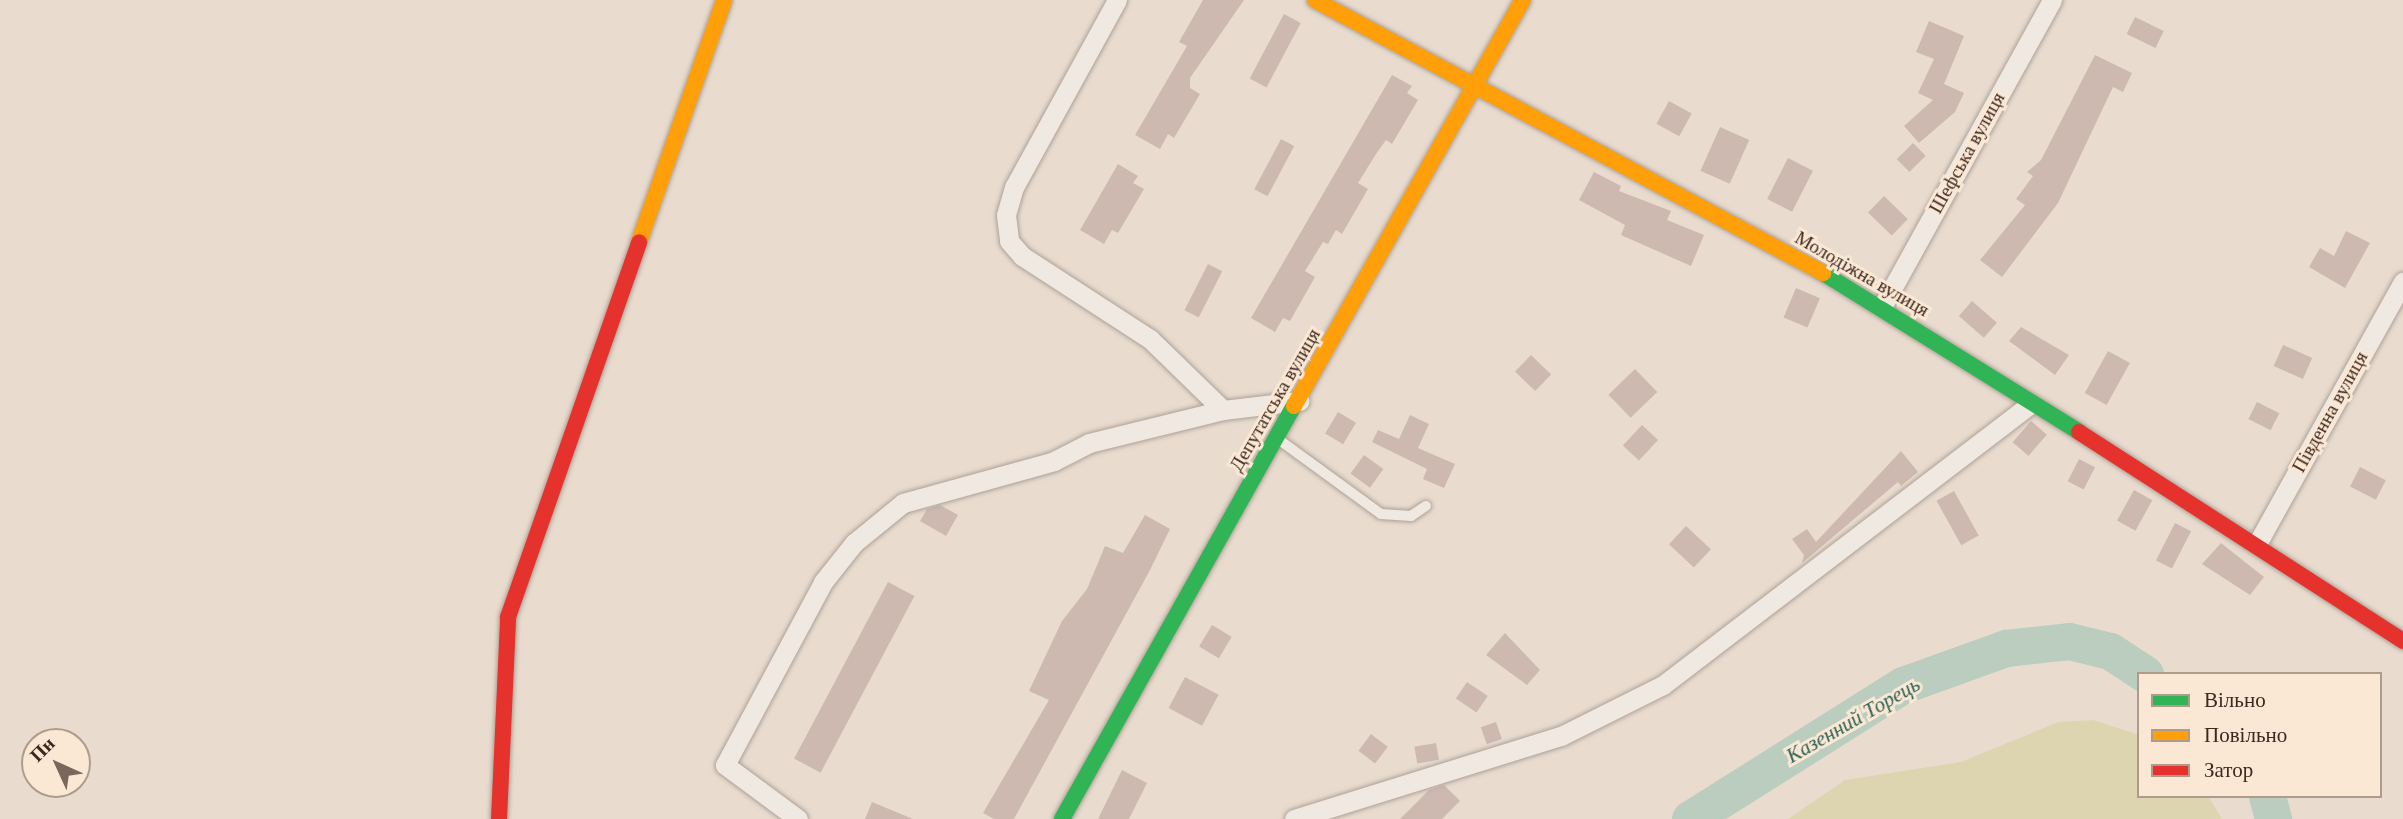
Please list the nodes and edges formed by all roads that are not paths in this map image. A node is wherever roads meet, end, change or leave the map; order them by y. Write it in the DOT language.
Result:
graph roads {
  1 [pos="724,0"];
  2 [pos="1117,0"];
  3 [pos="1315,0"];
  4 [pos="1523,0"];
  5 [pos="2052,0"];
  6 [pos="1476,89"];
  7 [pos="2403,282"];
  8 [pos="1883,305"];
  9 [pos="1298,401"];
  10 [pos="2029,405"];
  11 [pos="1223,410"];
  12 [pos="1277,439"];
  13 [pos="1426,506"];
  14 [pos="2258,542"];
  15 [pos="2403,641"];
  16 [pos="499,819"];
  17 [pos="798,819"];
  18 [pos="1062,819"];
  19 [pos="1294,819"];
  1 -- 16 [label="street"];
  2 -- 11 [label="street"];
  3 -- 6 [label="street, Молодіжна вулиця"];
  4 -- 6 [label="street, Депутатська вулиця"];
  5 -- 8 [label="street, Шефська вулиця"];
  6 -- 8 [label="street, Молодіжна вулиця"];
  6 -- 9 [label="street, Депутатська вулиця"];
  7 -- 14 [label="street, Південна вулиця"];
  8 -- 10 [label="street, Молодіжна вулиця"];
  9 -- 11 [label="street"];
  9 -- 12 [label="street, Депутатська вулиця"];
  10 -- 14 [label="street, Молодіжна вулиця"];
  10 -- 19 [label="street"];
  11 -- 17 [label="street"];
  12 -- 13 [label="lane"];
  12 -- 18 [label="street, Депутатська вулиця"];
  14 -- 15 [label="street, Молодіжна вулиця"];
}
